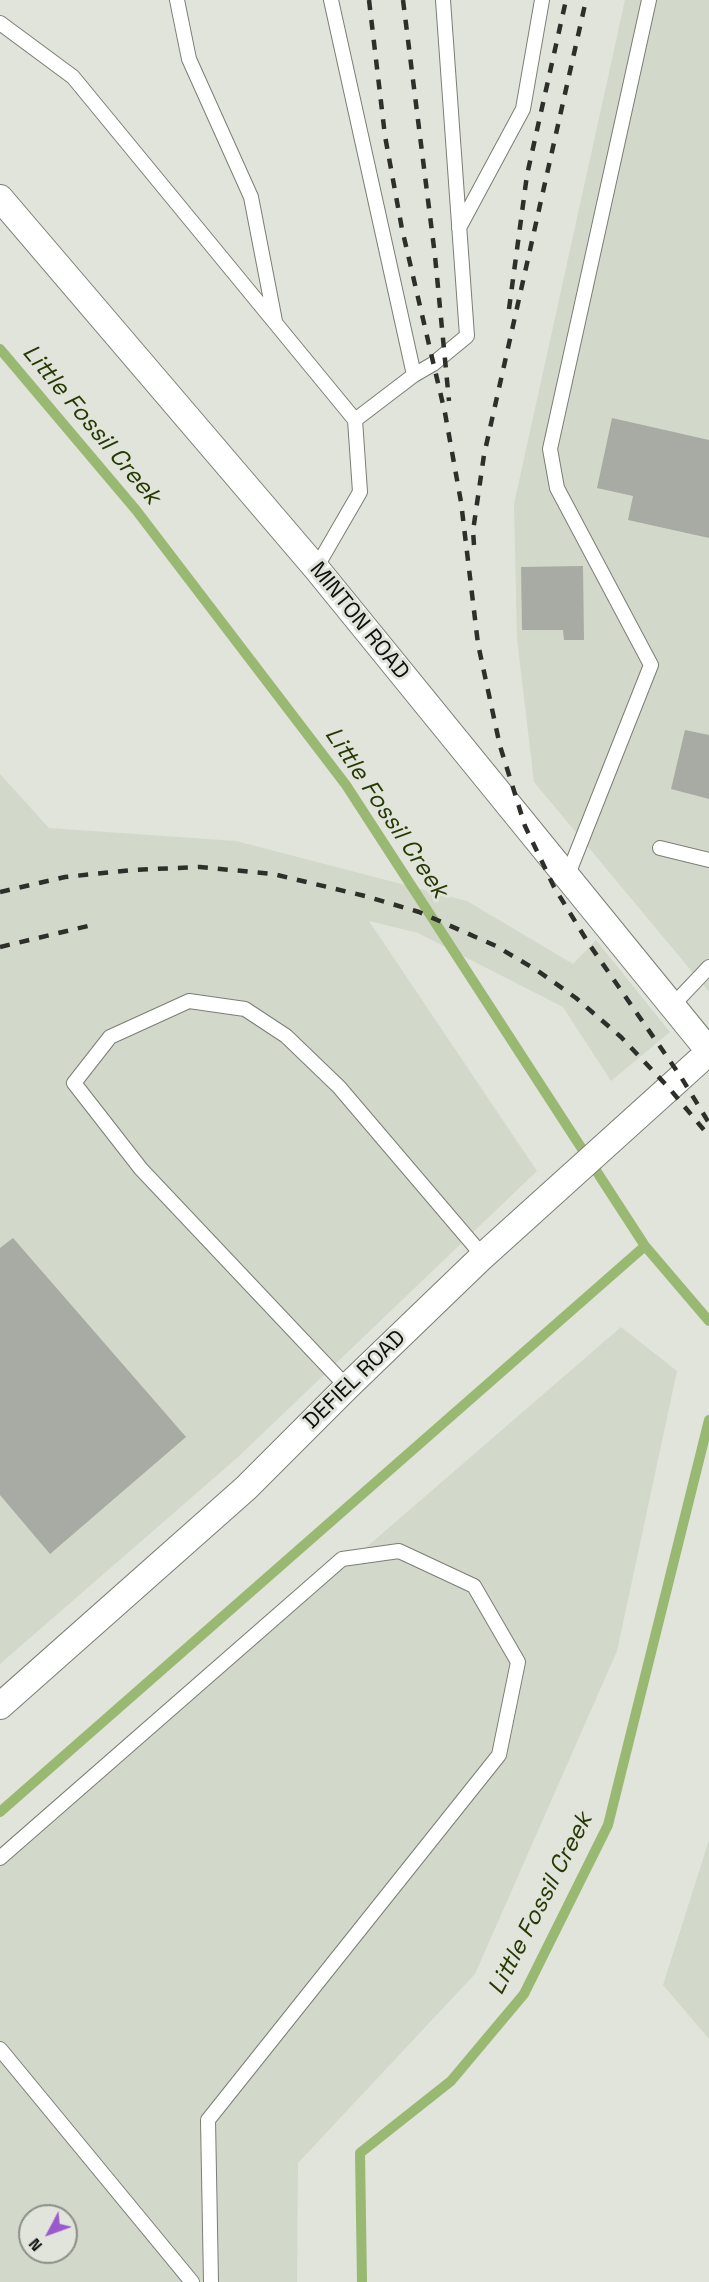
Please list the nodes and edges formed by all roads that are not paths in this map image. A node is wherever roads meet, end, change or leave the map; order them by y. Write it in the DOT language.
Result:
graph roads {
  1 [pos="177,0"];
  2 [pos="332,0"];
  3 [pos="443,0"];
  4 [pos="542,0"];
  5 [pos="649,0"];
  6 [pos="0,23"];
  7 [pos="0,198"];
  8 [pos="459,228"];
  9 [pos="275,323"];
  10 [pos="414,375"];
  11 [pos="355,420"];
  12 [pos="316,568"];
  13 [pos="660,848"];
  14 [pos="709,860"];
  15 [pos="567,877"];
  16 [pos="709,967"];
  17 [pos="672,1006"];
  18 [pos="709,1052"];
  19 [pos="483,1256"];
  20 [pos="347,1387"];
  21 [pos="0,1706"];
  22 [pos="0,1858"];
  23 [pos="0,2049"];
  24 [pos="192,2282"];
  25 [pos="211,2282"];
  1 -- 9 [label="lane"];
  2 -- 10 [label="lane"];
  3 -- 8 [label="lane"];
  4 -- 8 [label="lane"];
  5 -- 15 [label="lane"];
  6 -- 9 [label="lane"];
  7 -- 12 [label="street, MINTON ROAD"];
  8 -- 10 [label="lane"];
  9 -- 11 [label="lane"];
  10 -- 11 [label="lane"];
  11 -- 12 [label="lane"];
  12 -- 15 [label="street, MINTON ROAD"];
  13 -- 14 [label="lane"];
  15 -- 17 [label="street, MINTON ROAD"];
  16 -- 17 [label="lane"];
  17 -- 18 [label="street, MINTON ROAD"];
  18 -- 19 [label="street, DEFIEL ROAD"];
  19 -- 20 [label="street, DEFIEL ROAD"];
  19 -- 20 [label="lane"];
  20 -- 21 [label="street, DEFIEL ROAD"];
  22 -- 25 [label="lane"];
  23 -- 24 [label="lane"];
}
